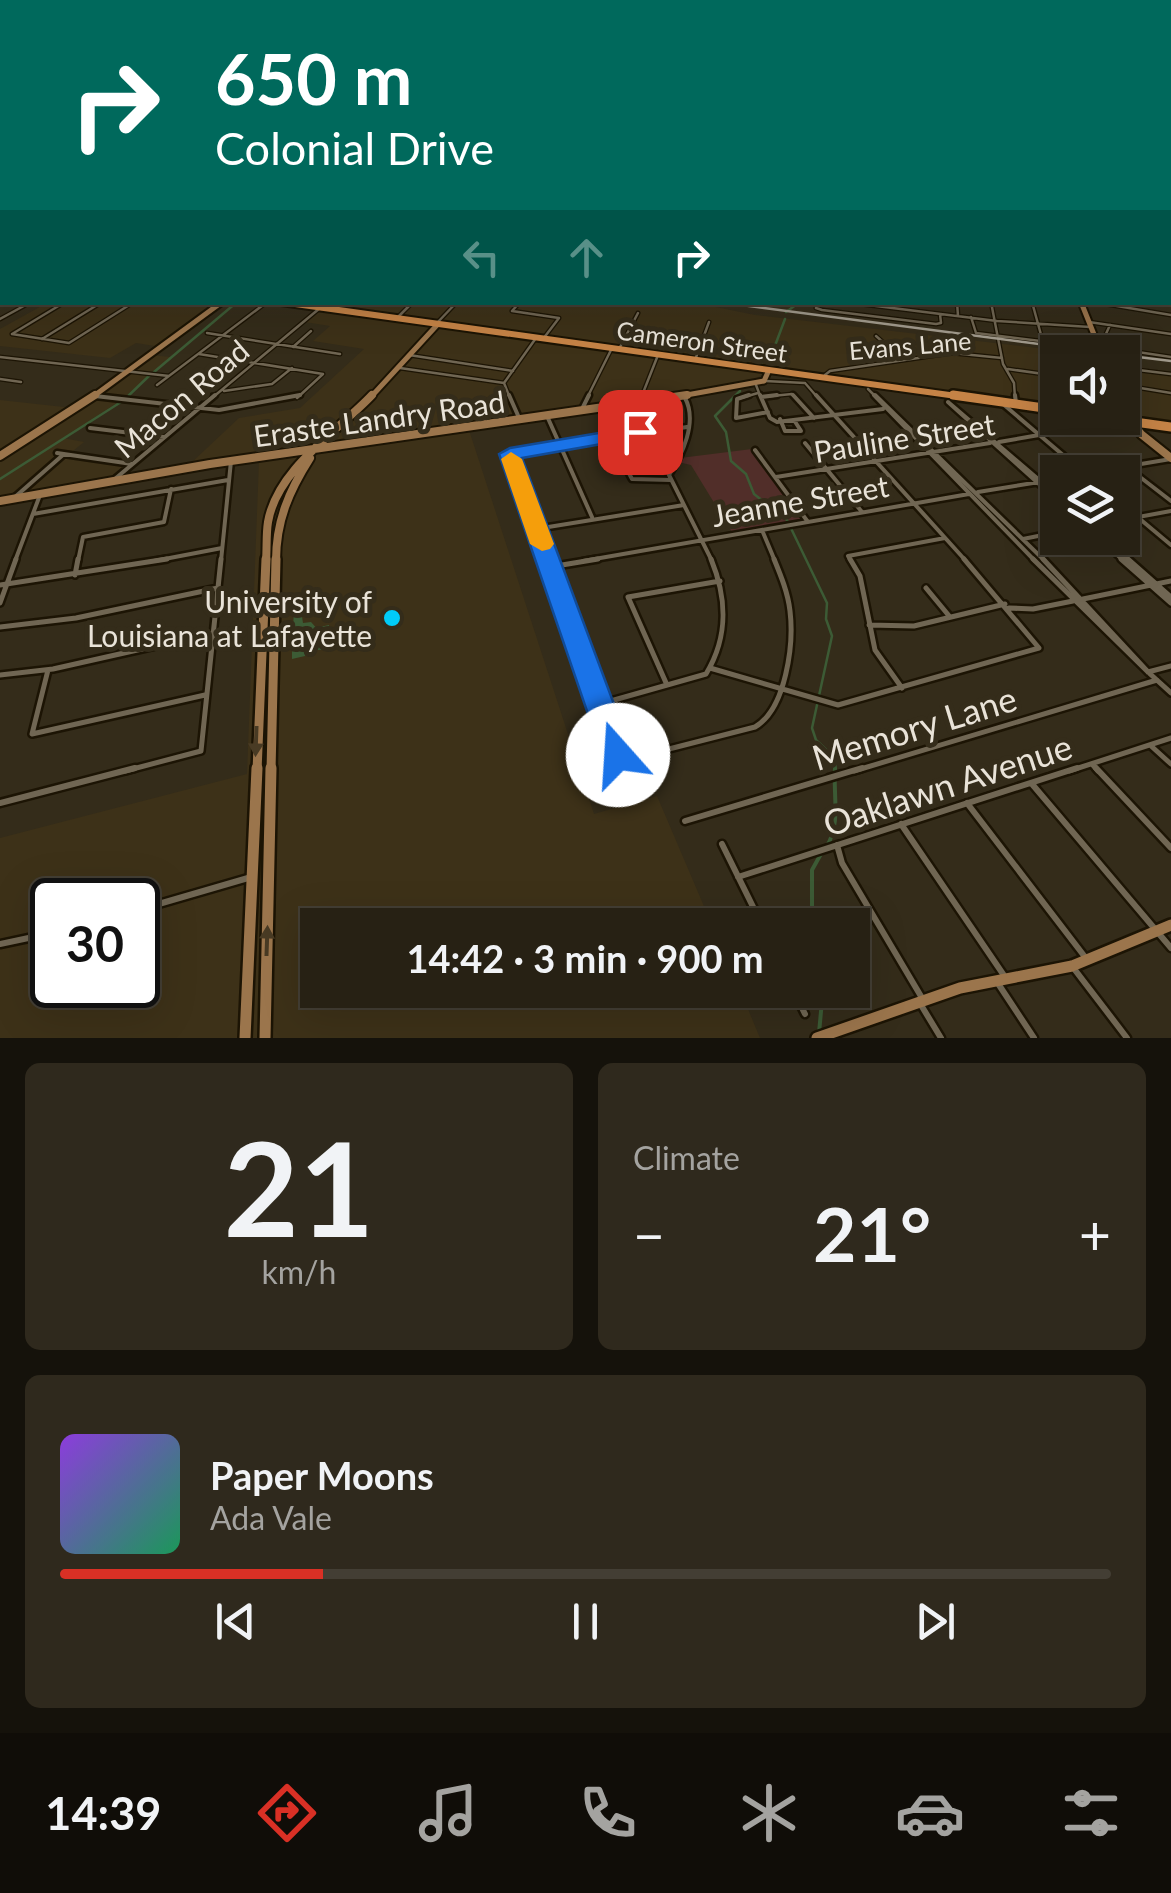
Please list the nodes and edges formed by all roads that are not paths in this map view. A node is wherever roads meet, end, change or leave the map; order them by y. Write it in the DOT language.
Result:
graph roads {
  1 [pos="26,305"];
  2 [pos="61,305"];
  3 [pos="97,305"];
  4 [pos="129,305"];
  5 [pos="218,305"];
  6 [pos="263,305"];
  7 [pos="301,305"];
  8 [pos="410,305"];
  9 [pos="453,305"];
  10 [pos="517,305"];
  11 [pos="818,305"];
  12 [pos="872,305"];
  13 [pos="908,305"];
  14 [pos="958,305"];
  15 [pos="992,305"];
  16 [pos="1033,305"];
  17 [pos="1082,305"];
  18 [pos="1111,305"];
  19 [pos="320,308"];
  20 [pos="907,310"];
  21 [pos="638,313"];
  22 [pos="940,314"];
  23 [pos="1171,315"];
  24 [pos="958,316"];
  25 [pos="396,318"];
  26 [pos="971,318"];
  27 [pos="0,320"];
  28 [pos="995,320"];
  29 [pos="1037,321"];
  30 [pos="710,322"];
  31 [pos="437,324"];
  32 [pos="940,324"];
  33 [pos="1090,324"];
  34 [pos="1110,325"];
  35 [pos="311,331"];
  36 [pos="206,333"];
  37 [pos="1171,334"];
  38 [pos="223,335"];
  39 [pos="1041,335"];
  40 [pos="1094,335"];
  41 [pos="876,336"];
  42 [pos="997,336"];
  43 [pos="540,338"];
  44 [pos="41,340"];
  45 [pos="1040,342"];
  46 [pos="276,344"];
  47 [pos="293,346"];
  48 [pos="616,349"];
  49 [pos="199,354"];
  50 [pos="340,354"];
  51 [pos="409,355"];
  52 [pos="658,355"];
  53 [pos="0,357"];
  54 [pos="1171,357"];
  55 [pos="1002,358"];
  56 [pos="694,360"];
  57 [pos="903,360"];
  58 [pos="254,363"];
  59 [pos="398,367"];
  60 [pos="292,368"];
  61 [pos="1005,369"];
  62 [pos="769,370"];
  63 [pos="1140,370"];
  64 [pos="127,371"];
  65 [pos="513,371"];
  66 [pos="1040,374"];
  67 [pos="1171,374"];
  68 [pos="170,376"];
  69 [pos="824,378"];
  70 [pos="0,379"];
  71 [pos="805,379"];
  72 [pos="20,382"];
  73 [pos="504,382"];
  74 [pos="157,385"];
  75 [pos="760,389"];
  76 [pos="1140,389"];
  77 [pos="221,390"];
  78 [pos="1171,393"];
  79 [pos="94,396"];
  80 [pos="684,396"];
  81 [pos="1002,402"];
  82 [pos="640,403"];
  83 [pos="1016,403"];
  84 [pos="1040,407"];
  85 [pos="198,408"];
  86 [pos="581,411"];
  87 [pos="768,412"];
  88 [pos="547,416"];
  89 [pos="835,416"];
  90 [pos="814,418"];
  91 [pos="520,420"];
  92 [pos="794,420"];
  93 [pos="1140,420"];
  94 [pos="780,421"];
  95 [pos="1171,427"];
  96 [pos="90,428"];
  97 [pos="687,428"];
  98 [pos="1140,430"];
  99 [pos="1039,436"];
  100 [pos="164,437"];
  101 [pos="609,437"];
  102 [pos="994,442"];
  103 [pos="806,443"];
  104 [pos="559,444"];
  105 [pos="315,450"];
  106 [pos="755,450"];
  107 [pos="932,452"];
  108 [pos="57,453"];
  109 [pos="64,454"];
  110 [pos="1062,455"];
  111 [pos="0,456"];
  112 [pos="1171,458"];
  113 [pos="231,462"];
  114 [pos="876,462"];
  115 [pos="132,464"];
  116 [pos="1140,464"];
  117 [pos="826,470"];
  118 [pos="1140,476"];
  119 [pos="776,478"];
  120 [pos="228,480"];
  121 [pos="670,480"];
  122 [pos="114,481"];
  123 [pos="1038,482"];
  124 [pos="171,489"];
  125 [pos="972,493"];
  126 [pos="40,494"];
  127 [pos="14,498"];
  128 [pos="0,500"];
  129 [pos="1171,501"];
  130 [pos="914,503"];
  131 [pos="684,504"];
  132 [pos="1171,511"];
  133 [pos="862,512"];
  134 [pos="33,514"];
  135 [pos="1140,517"];
  136 [pos="593,519"];
  137 [pos="1140,519"];
  138 [pos="808,522"];
  139 [pos="536,528"];
  140 [pos="762,530"];
  141 [pos="1040,535"];
  142 [pos="945,538"];
  143 [pos="1024,538"];
  144 [pos="704,540"];
  145 [pos="1016,540"];
  146 [pos="1171,544"];
  147 [pos="222,548"];
  148 [pos="1120,555"];
  149 [pos="550,566"];
  150 [pos="74,576"];
  151 [pos="720,581"];
  152 [pos="1171,581"];
  153 [pos="1153,584"];
  154 [pos="4,585"];
  155 [pos="218,588"];
  156 [pos="926,588"];
  157 [pos="274,598"];
  158 [pos="1084,598"];
  159 [pos="261,600"];
  160 [pos="1075,600"];
  161 [pos="1171,600"];
  162 [pos="0,603"];
  163 [pos="1007,606"];
  164 [pos="950,617"];
  165 [pos="869,625"];
  166 [pos="0,627"];
  167 [pos="213,633"];
  168 [pos="1171,666"];
  169 [pos="710,668"];
  170 [pos="48,670"];
  171 [pos="1148,672"];
  172 [pos="0,675"];
  173 [pos="1156,680"];
  174 [pos="668,687"];
  175 [pos="272,688"];
  176 [pos="903,688"];
  177 [pos="258,690"];
  178 [pos="779,690"];
  179 [pos="1171,693"];
  180 [pos="208,695"];
  181 [pos="600,704"];
  182 [pos="1171,738"];
  183 [pos="1150,745"];
  184 [pos="1092,763"];
  185 [pos="1171,764"];
  186 [pos="1030,782"];
  187 [pos="967,803"];
  188 [pos="0,804"];
  189 [pos="685,821"];
  190 [pos="901,824"];
  191 [pos="722,844"];
  192 [pos="837,846"];
  193 [pos="1171,848"];
  194 [pos="267,873"];
  195 [pos="738,876"];
  196 [pos="249,878"];
  197 [pos="160,904"];
  198 [pos="754,908"];
  199 [pos="1171,924"];
  200 [pos="1156,931"];
  201 [pos="30,938"];
  202 [pos="0,944"];
  203 [pos="1171,948"];
  204 [pos="1088,960"];
  205 [pos="1072,966"];
  206 [pos="1001,980"];
  207 [pos="921,1000"];
  208 [pos="801,1008"];
  209 [pos="804,1014"];
  210 [pos="851,1033"];
  211 [pos="823,1036"];
  212 [pos="244,1038"];
  213 [pos="265,1038"];
  214 [pos="940,1038"];
  215 [pos="1034,1038"];
  216 [pos="1127,1038"];
  1 -- 27 [label="street"];
  2 -- 44 [label="street"];
  3 -- 44 [label="street"];
  4 -- 44 [label="street"];
  5 -- 64 [label="street"];
  6 -- 38 [label="street"];
  7 -- 19 [label="main road, Cameron Street"];
  8 -- 25 [label="street"];
  9 -- 31 [label="street"];
  10 -- 43 [label="street"];
  11 -- 32 [label="street"];
  12 -- 20 [label="street"];
  13 -- 20 [label="street"];
  14 -- 24 [label="street"];
  15 -- 28 [label="street"];
  16 -- 29 [label="street"];
  17 -- 33 [label="street"];
  18 -- 23 [label="street"];
  19 -- 25 [label="main road, Cameron Street"];
  19 -- 46 [label="street, Macon Road"];
  20 -- 22 [label="street"];
  21 -- 48 [label="street"];
  22 -- 24 [label="street"];
  22 -- 32 [label="street"];
  24 -- 26 [label="street"];
  25 -- 31 [label="main road, Cameron Street"];
  26 -- 28 [label="street"];
  26 -- 42 [label="street"];
  28 -- 29 [label="street"];
  28 -- 42 [label="street"];
  29 -- 33 [label="street"];
  29 -- 39 [label="street"];
  30 -- 56 [label="street"];
  31 -- 43 [label="main road, Cameron Street"];
  31 -- 51 [label="street"];
  33 -- 34 [label="street"];
  33 -- 40 [label="street"];
  34 -- 37 [label="street"];
  34 -- 54 [label="street"];
  35 -- 47 [label="street"];
  36 -- 38 [label="street"];
  38 -- 46 [label="street"];
  38 -- 49 [label="street"];
  41 -- 57 [label="street"];
  42 -- 45 [label="street"];
  42 -- 55 [label="street"];
  43 -- 48 [label="main road, Cameron Street"];
  43 -- 65 [label="street"];
  46 -- 47 [label="street"];
  46 -- 58 [label="street, Macon Road"];
  47 -- 50 [label="street"];
  48 -- 52 [label="main road, Cameron Street"];
  48 -- 86 [label="street"];
  49 -- 58 [label="street"];
  49 -- 68 [label="street"];
  51 -- 59 [label="street"];
  51 -- 65 [label="street"];
  52 -- 56 [label="main road, Cameron Street"];
  52 -- 82 [label="street"];
  53 -- 64 [label="street"];
  55 -- 57 [label="street, Evans Lane"];
  55 -- 61 [label="street"];
  56 -- 62 [label="main road, Cameron Street"];
  57 -- 69 [label="street, Evans Lane"];
  58 -- 60 [label="street"];
  58 -- 77 [label="street, Macon Road"];
  59 -- 73 [label="street"];
  59 -- 105 [label="street"];
  60 -- 77 [label="street"];
  60 -- 85 [label="street"];
  61 -- 66 [label="street"];
  61 -- 83 [label="street"];
  62 -- 71 [label="main road, Cameron Street"];
  62 -- 75 [label="street"];
  63 -- 67 [label="street"];
  64 -- 68 [label="street"];
  64 -- 79 [label="street"];
  65 -- 73 [label="street"];
  68 -- 74 [label="street"];
  69 -- 71 [label="main road, Cameron Street"];
  69 -- 81 [label="main road, Cameron Street"];
  70 -- 72 [label="street"];
  71 -- 75 [label="street, Eraste Landry Road"];
  71 -- 89 [label="street"];
  73 -- 91 [label="street"];
  75 -- 80 [label="street, Eraste Landry Road"];
  75 -- 87 [label="street"];
  75 -- 87 [label="street"];
  75 -- 90 [label="street"];
  76 -- 78 [label="street"];
  77 -- 85 [label="street, Macon Road"];
  79 -- 85 [label="street"];
  79 -- 111 [label="street"];
  80 -- 82 [label="street, Eraste Landry Road"];
  80 -- 97 [label="street"];
  81 -- 83 [label="main road, Cameron Street"];
  81 -- 99 [label="street"];
  82 -- 86 [label="street, Eraste Landry Road"];
  83 -- 84 [label="main road, Cameron Street"];
  85 -- 100 [label="street, Macon Road"];
  86 -- 88 [label="street, Eraste Landry Road"];
  87 -- 94 [label="street"];
  88 -- 91 [label="street, Eraste Landry Road"];
  88 -- 104 [label="street"];
  89 -- 90 [label="street"];
  89 -- 107 [label="street"];
  89 -- 114 [label="street"];
  90 -- 92 [label="street"];
  91 -- 105 [label="street, Eraste Landry Road"];
  92 -- 94 [label="street"];
  92 -- 94 [label="street"];
  93 -- 95 [label="main road"];
  96 -- 100 [label="street"];
  97 -- 101 [label="street"];
  97 -- 121 [label="street"];
  98 -- 112 [label="street"];
  99 -- 102 [label="street, Pauline Street"];
  99 -- 110 [label="street"];
  100 -- 115 [label="street, Macon Road"];
  101 -- 104 [label="street"];
  101 -- 121 [label="street"];
  102 -- 102 [label="street"];
  102 -- 107 [label="street, Pauline Street"];
  102 -- 123 [label="street"];
  103 -- 117 [label="street"];
  104 -- 136 [label="street"];
  104 -- 139 [label="street"];
  105 -- 113 [label="street, Eraste Landry Road"];
  105 -- 157 [label="street"];
  105 -- 159 [label="street"];
  106 -- 119 [label="street"];
  107 -- 114 [label="street, Pauline Street"];
  107 -- 125 [label="street"];
  108 -- 109 [label="street"];
  109 -- 115 [label="street"];
  109 -- 127 [label="street"];
  112 -- 116 [label="street"];
  113 -- 120 [label="street"];
  113 -- 122 [label="street, Eraste Landry Road"];
  114 -- 117 [label="street, Pauline Street"];
  114 -- 130 [label="street"];
  115 -- 122 [label="street, Macon Road"];
  117 -- 119 [label="street, Pauline Street"];
  117 -- 133 [label="street"];
  118 -- 129 [label="street"];
  119 -- 138 [label="street"];
  120 -- 124 [label="street"];
  120 -- 147 [label="street"];
  121 -- 131 [label="street"];
  122 -- 126 [label="street, Eraste Landry Road"];
  123 -- 125 [label="street, Jeanne Street"];
  124 -- 134 [label="street"];
  124 -- 150 [label="street"];
  125 -- 130 [label="street, Jeanne Street"];
  125 -- 143 [label="street"];
  125 -- 145 [label="street"];
  126 -- 127 [label="street, Eraste Landry Road"];
  126 -- 134 [label="street"];
  127 -- 128 [label="street, Eraste Landry Road"];
  130 -- 133 [label="street, Jeanne Street"];
  130 -- 142 [label="street"];
  131 -- 136 [label="street"];
  131 -- 144 [label="street"];
  132 -- 135 [label="street"];
  133 -- 138 [label="street, Jeanne Street"];
  134 -- 154 [label="street"];
  136 -- 139 [label="street"];
  137 -- 146 [label="street"];
  138 -- 140 [label="street, Jeanne Street"];
  139 -- 149 [label="street"];
  140 -- 144 [label="street, Jeanne Street"];
  140 -- 178 [label="street"];
  141 -- 143 [label="street"];
  142 -- 163 [label="street"];
  142 -- 165 [label="street"];
  143 -- 145 [label="street"];
  143 -- 158 [label="street"];
  144 -- 149 [label="street, Jeanne Street"];
  144 -- 151 [label="street"];
  145 -- 160 [label="street"];
  147 -- 150 [label="street"];
  147 -- 155 [label="street"];
  148 -- 153 [label="street"];
  149 -- 181 [label="street"];
  150 -- 154 [label="street"];
  151 -- 169 [label="street"];
  151 -- 174 [label="street"];
  152 -- 153 [label="street"];
  153 -- 158 [label="street"];
  153 -- 161 [label="street"];
  154 -- 162 [label="street"];
  155 -- 166 [label="street"];
  155 -- 167 [label="street"];
  156 -- 164 [label="street"];
  157 -- 159 [label="street"];
  157 -- 175 [label="street"];
  158 -- 160 [label="street"];
  158 -- 171 [label="street"];
  159 -- 177 [label="street"];
  160 -- 163 [label="street"];
  160 -- 171 [label="street"];
  163 -- 164 [label="street"];
  163 -- 176 [label="street"];
  164 -- 165 [label="street"];
  165 -- 176 [label="street"];
  167 -- 170 [label="street"];
  167 -- 180 [label="street"];
  168 -- 171 [label="street"];
  169 -- 174 [label="street"];
  169 -- 178 [label="street"];
  170 -- 172 [label="street"];
  170 -- 180 [label="street"];
  171 -- 173 [label="street"];
  173 -- 179 [label="street"];
  173 -- 189 [label="street, Memory Lane"];
  174 -- 181 [label="street"];
  175 -- 177 [label="street"];
  175 -- 194 [label="street"];
  176 -- 178 [label="street"];
  177 -- 196 [label="street, one-way"];
  178 -- 181 [label="street"];
  180 -- 188 [label="street"];
  182 -- 183 [label="street, Oaklawn Avenue"];
  183 -- 184 [label="street, Oaklawn Avenue"];
  183 -- 185 [label="street"];
  184 -- 186 [label="street, Oaklawn Avenue"];
  184 -- 193 [label="street"];
  186 -- 187 [label="street, Oaklawn Avenue"];
  186 -- 200 [label="street"];
  187 -- 190 [label="street, Oaklawn Avenue"];
  187 -- 204 [label="street"];
  190 -- 192 [label="street, Oaklawn Avenue"];
  190 -- 206 [label="street"];
  191 -- 195 [label="street"];
  192 -- 195 [label="street, Oaklawn Avenue"];
  192 -- 207 [label="street"];
  194 -- 196 [label="street"];
  213 -- 194 [label="street, one-way"];
  195 -- 198 [label="street"];
  196 -- 197 [label="street"];
  196 -- 212 [label="street"];
  199 -- 200 [label="street"];
  200 -- 203 [label="street"];
  200 -- 204 [label="street"];
  201 -- 202 [label="street"];
  204 -- 205 [label="street"];
  205 -- 206 [label="street"];
  205 -- 216 [label="street"];
  206 -- 207 [label="street"];
  206 -- 215 [label="street"];
  207 -- 210 [label="street"];
  207 -- 214 [label="street"];
  208 -- 209 [label="street"];
  210 -- 211 [label="street"];
}
